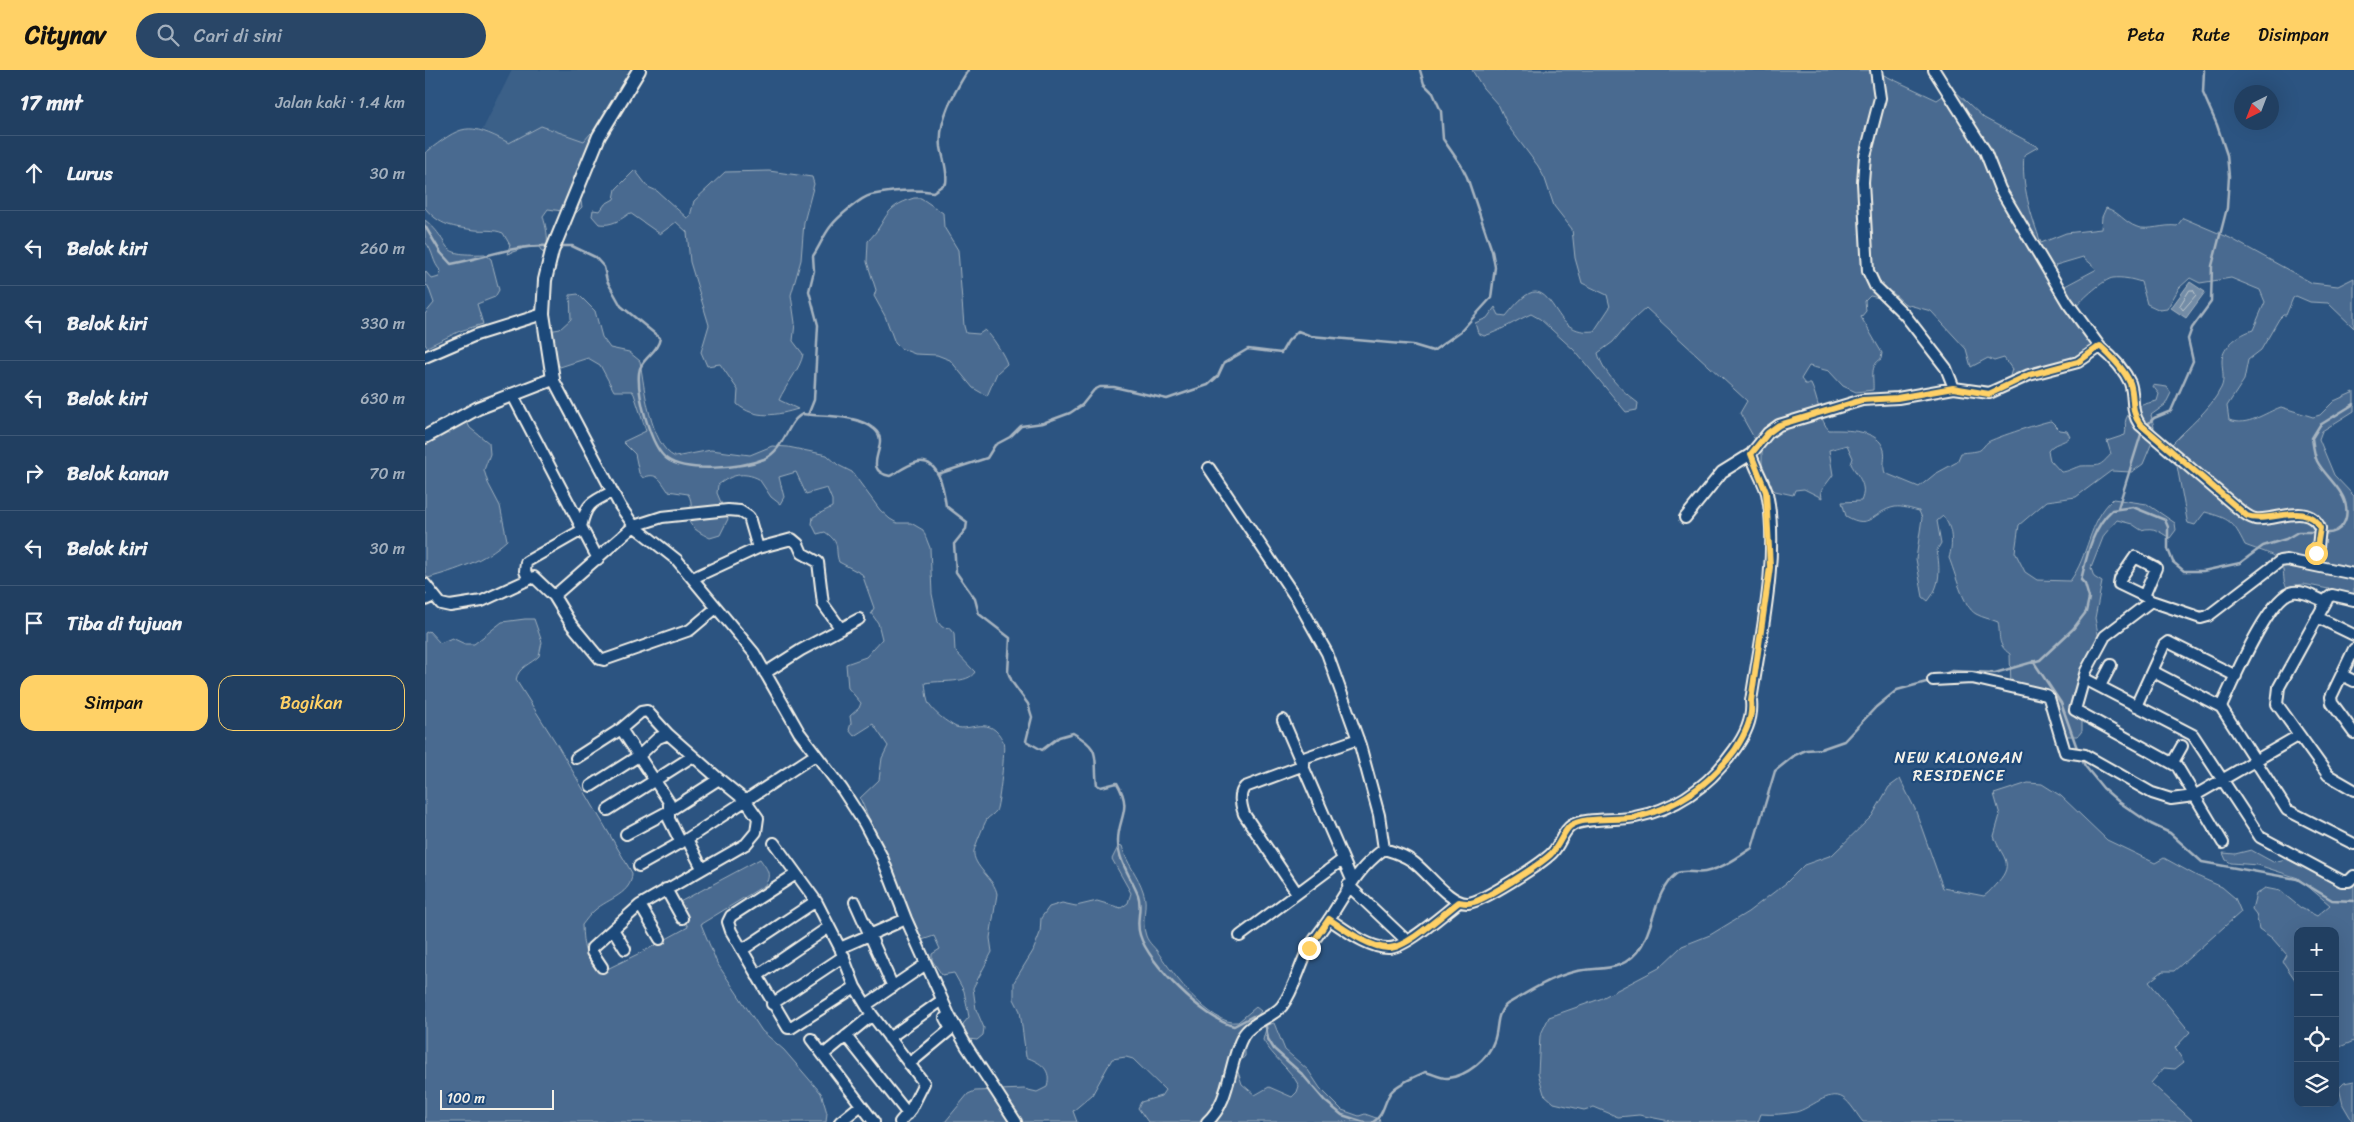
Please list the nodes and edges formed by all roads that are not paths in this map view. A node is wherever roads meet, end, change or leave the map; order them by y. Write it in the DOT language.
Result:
graph roads {
  1 [pos="639,70"];
  2 [pos="1877,70"];
  3 [pos="1934,70"];
  4 [pos="543,314"];
  5 [pos="2100,346"];
  6 [pos="425,357"];
  7 [pos="553,379"];
  8 [pos="1953,388"];
  9 [pos="512,394"];
  10 [pos="425,436"];
  11 [pos="1751,454"];
  12 [pos="1209,468"];
  13 [pos="612,492"];
  14 [pos="1685,518"];
  15 [pos="634,526"];
  16 [pos="582,529"];
  17 [pos="759,548"];
  18 [pos="598,559"];
  19 [pos="2316,566"];
  20 [pos="2354,574"];
  21 [pos="528,578"];
  22 [pos="693,578"];
  23 [pos="425,584"];
  24 [pos="554,596"];
  25 [pos="429,598"];
  26 [pos="2354,600"];
  27 [pos="2326,602"];
  28 [pos="716,608"];
  29 [pos="2317,617"];
  30 [pos="859,619"];
  31 [pos="841,629"];
  32 [pos="2354,635"];
  33 [pos="2354,649"];
  34 [pos="2111,665"];
  35 [pos="2152,671"];
  36 [pos="765,673"];
  37 [pos="2342,675"];
  38 [pos="2236,676"];
  39 [pos="2085,679"];
  40 [pos="1933,680"];
  41 [pos="2354,681"];
  42 [pos="2100,686"];
  43 [pos="2136,706"];
  44 [pos="2221,707"];
  45 [pos="1283,720"];
  46 [pos="621,728"];
  47 [pos="2354,733"];
  48 [pos="668,734"];
  49 [pos="2299,736"];
  50 [pos="1358,739"];
  51 [pos="2182,746"];
  52 [pos="640,755"];
  53 [pos="815,755"];
  54 [pos="693,756"];
  55 [pos="576,758"];
  56 [pos="2255,760"];
  57 [pos="1303,762"];
  58 [pos="2173,762"];
  59 [pos="719,779"];
  60 [pos="656,781"];
  61 [pos="2222,782"];
  62 [pos="591,786"];
  63 [pos="2354,790"];
  64 [pos="2194,796"];
  65 [pos="746,801"];
  66 [pos="608,810"];
  67 [pos="669,811"];
  68 [pos="627,834"];
  69 [pos="684,841"];
  70 [pos="774,843"];
  71 [pos="2223,843"];
  72 [pos="2354,844"];
  73 [pos="1385,849"];
  74 [pos="1342,860"];
  75 [pos="639,866"];
  76 [pos="702,868"];
  77 [pos="796,874"];
  78 [pos="2354,876"];
  79 [pos="1350,883"];
  80 [pos="666,889"];
  81 [pos="1297,892"];
  82 [pos="816,901"];
  83 [pos="855,902"];
  84 [pos="1459,902"];
  85 [pos="640,905"];
  86 [pos="682,918"];
  87 [pos="906,919"];
  88 [pos="1329,919"];
  89 [pos="829,927"];
  90 [pos="613,929"];
  91 [pos="870,935"];
  92 [pos="1239,936"];
  93 [pos="661,940"];
  94 [pos="1407,941"];
  95 [pos="625,949"];
  96 [pos="741,950"];
  97 [pos="842,952"];
  98 [pos="924,966"];
  99 [pos="602,967"];
  100 [pos="757,976"];
  101 [pos="855,987"];
  102 [pos="893,987"];
  103 [pos="938,1003"];
  104 [pos="773,1004"];
  105 [pos="866,1005"];
  106 [pos="872,1015"];
  107 [pos="846,1036"];
  108 [pos="889,1038"];
  109 [pos="811,1039"];
  110 [pos="823,1056"];
  111 [pos="909,1064"];
  112 [pos="861,1105"];
  113 [pos="908,1114"];
  114 [pos="840,1122"];
  115 [pos="874,1122"];
  116 [pos="901,1122"];
  117 [pos="1016,1122"];
  118 [pos="1207,1122"];
  1 -- 4 [label="main road"];
  2 -- 8 [label="street"];
  3 -- 5 [label="street"];
  4 -- 6 [label="street"];
  4 -- 7 [label="main road"];
  5 -- 8 [label="street"];
  5 -- 19 [label="street"];
  7 -- 9 [label="main road"];
  7 -- 13 [label="street"];
  8 -- 11 [label="street"];
  9 -- 10 [label="main road"];
  9 -- 16 [label="street"];
  11 -- 14 [label="street"];
  11 -- 84 [label="street"];
  12 -- 50 [label="street"];
  13 -- 15 [label="street"];
  13 -- 16 [label="street"];
  15 -- 17 [label="street"];
  15 -- 18 [label="street"];
  15 -- 22 [label="street"];
  16 -- 18 [label="street"];
  16 -- 21 [label="street"];
  17 -- 22 [label="street"];
  17 -- 31 [label="street"];
  18 -- 24 [label="street"];
  19 -- 20 [label="street"];
  19 -- 39 [label="street"];
  21 -- 24 [label="street"];
  21 -- 25 [label="street"];
  22 -- 28 [label="street"];
  23 -- 25 [label="street"];
  24 -- 28 [label="street"];
  26 -- 27 [label="street"];
  27 -- 29 [label="street"];
  27 -- 38 [label="street"];
  28 -- 36 [label="street"];
  29 -- 32 [label="street"];
  29 -- 49 [label="street"];
  30 -- 31 [label="street"];
  31 -- 36 [label="street"];
  33 -- 37 [label="street"];
  34 -- 42 [label="street"];
  35 -- 38 [label="street"];
  35 -- 43 [label="street"];
  35 -- 44 [label="street"];
  36 -- 53 [label="street"];
  37 -- 41 [label="street"];
  37 -- 47 [label="street"];
  38 -- 44 [label="street"];
  39 -- 42 [label="street"];
  39 -- 58 [label="street"];
  40 -- 64 [label="street"];
  42 -- 43 [label="street"];
  43 -- 61 [label="street"];
  44 -- 56 [label="street"];
  45 -- 57 [label="street"];
  46 -- 48 [label="street"];
  46 -- 52 [label="street"];
  46 -- 55 [label="street"];
  48 -- 52 [label="street"];
  48 -- 54 [label="street"];
  49 -- 56 [label="street"];
  49 -- 63 [label="street"];
  50 -- 57 [label="street"];
  50 -- 73 [label="street"];
  51 -- 58 [label="street"];
  52 -- 60 [label="street"];
  52 -- 62 [label="street"];
  53 -- 65 [label="street"];
  53 -- 87 [label="street"];
  54 -- 59 [label="street"];
  54 -- 60 [label="street"];
  56 -- 61 [label="street"];
  56 -- 72 [label="street"];
  57 -- 74 [label="street"];
  57 -- 81 [label="street"];
  58 -- 64 [label="street"];
  59 -- 65 [label="street"];
  59 -- 67 [label="street"];
  60 -- 66 [label="street"];
  60 -- 67 [label="street"];
  61 -- 64 [label="street"];
  61 -- 78 [label="street"];
  64 -- 71 [label="street"];
  65 -- 69 [label="street"];
  65 -- 76 [label="street"];
  67 -- 68 [label="street"];
  67 -- 69 [label="street"];
  69 -- 75 [label="street"];
  69 -- 76 [label="street"];
  70 -- 77 [label="street"];
  73 -- 79 [label="street"];
  73 -- 84 [label="street"];
  74 -- 79 [label="street"];
  74 -- 81 [label="street"];
  76 -- 80 [label="street"];
  77 -- 82 [label="street"];
  77 -- 96 [label="street"];
  79 -- 88 [label="street"];
  79 -- 94 [label="street"];
  80 -- 85 [label="street"];
  80 -- 86 [label="street"];
  81 -- 92 [label="street"];
  82 -- 89 [label="street"];
  82 -- 96 [label="street"];
  83 -- 91 [label="street"];
  84 -- 94 [label="street"];
  85 -- 90 [label="street"];
  85 -- 93 [label="street"];
  87 -- 91 [label="street"];
  87 -- 98 [label="street"];
  88 -- 94 [label="street"];
  88 -- 118 [label="street"];
  89 -- 97 [label="street"];
  89 -- 100 [label="street"];
  90 -- 95 [label="street"];
  90 -- 99 [label="street"];
  91 -- 97 [label="street"];
  91 -- 102 [label="street"];
  96 -- 100 [label="street"];
  97 -- 101 [label="street"];
  97 -- 104 [label="street"];
  98 -- 102 [label="street"];
  98 -- 103 [label="street"];
  98 -- 117 [label="street"];
  100 -- 104 [label="street"];
  101 -- 104 [label="street"];
  101 -- 105 [label="street"];
  102 -- 105 [label="street"];
  103 -- 108 [label="street"];
  103 -- 111 [label="street"];
  105 -- 106 [label="street"];
  106 -- 107 [label="street"];
  106 -- 108 [label="street"];
  107 -- 110 [label="street"];
  107 -- 113 [label="street"];
  108 -- 111 [label="street"];
  109 -- 110 [label="street"];
  110 -- 112 [label="street"];
  111 -- 113 [label="street"];
  112 -- 114 [label="street"];
  112 -- 115 [label="street"];
  113 -- 116 [label="street"];
}
